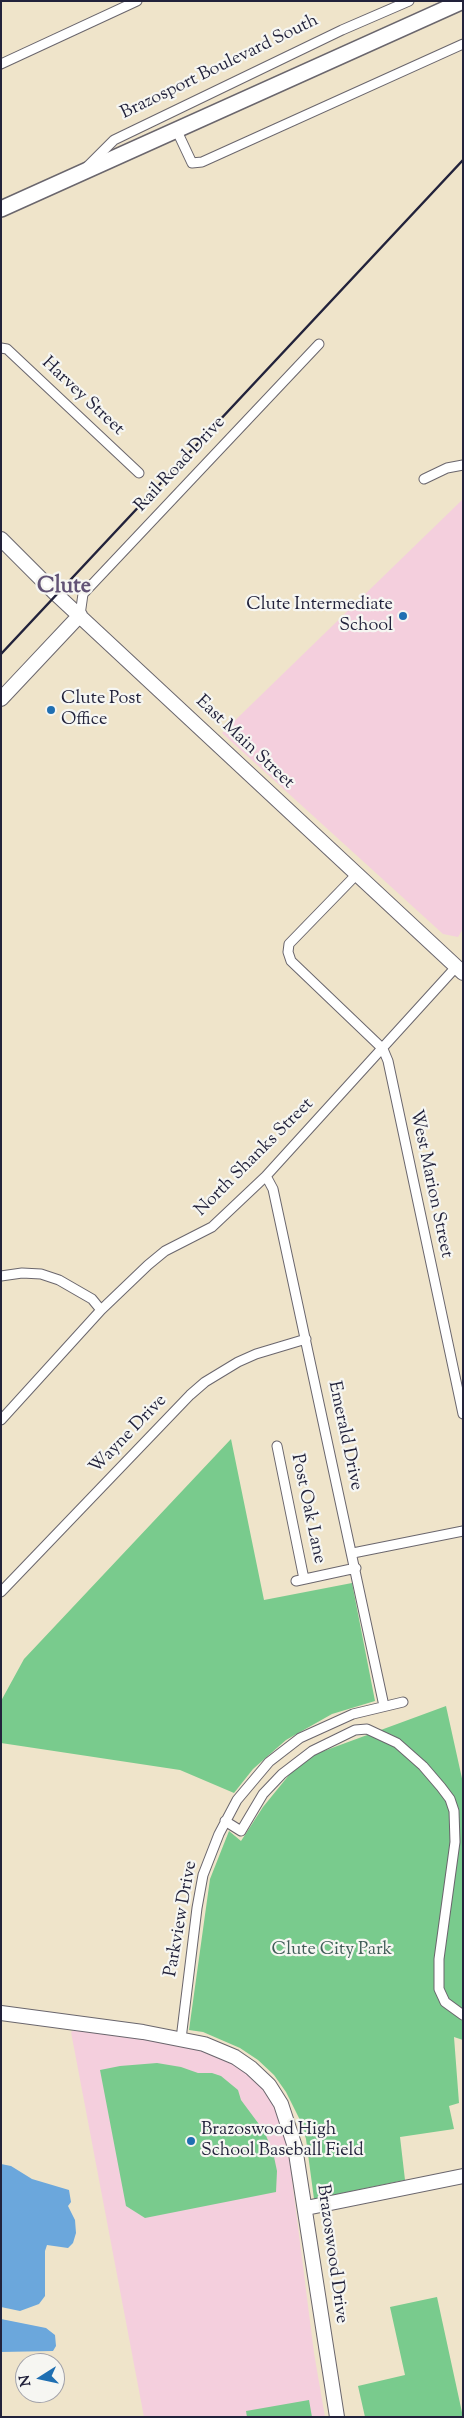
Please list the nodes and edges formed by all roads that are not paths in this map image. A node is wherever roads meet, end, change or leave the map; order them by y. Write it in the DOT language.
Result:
graph roads {
  1 [pos="137,1"];
  2 [pos="409,1"];
  3 [pos="463,1"];
  4 [pos="463,44"];
  5 [pos="2,62"];
  6 [pos="176,129"];
  7 [pos="84,170"];
  8 [pos="1,209"];
  9 [pos="320,344"];
  10 [pos="1,348"];
  11 [pos="463,465"];
  12 [pos="139,473"];
  13 [pos="424,479"];
  14 [pos="1,539"];
  15 [pos="80,615"];
  16 [pos="1,699"];
  17 [pos="356,875"];
  18 [pos="461,966"];
  19 [pos="383,1049"];
  20 [pos="266,1176"];
  21 [pos="1,1276"];
  22 [pos="101,1310"];
  23 [pos="306,1339"];
  24 [pos="463,1414"];
  25 [pos="1,1420"];
  26 [pos="277,1446"];
  27 [pos="463,1531"];
  28 [pos="353,1553"];
  29 [pos="356,1568"];
  30 [pos="1,1592"];
  31 [pos="402,1702"];
  32 [pos="384,1706"];
  33 [pos="225,1821"];
  34 [pos="1,2013"];
  35 [pos="463,2015"];
  36 [pos="181,2039"];
  37 [pos="463,2176"];
  38 [pos="306,2208"];
  39 [pos="337,2417"];
  1 -- 5 [label="street"];
  2 -- 7 [label="street, Brazosport Boulevard South"];
  3 -- 6 [label="main road, Brazosport Boulevard South"];
  4 -- 6 [label="street, Brazosport Boulevard South"];
  6 -- 7 [label="main road, Brazosport Boulevard South"];
  7 -- 8 [label="main road, Brazosport Boulevard South"];
  9 -- 15 [label="street, Rail Road Drive"];
  10 -- 12 [label="street, Harvey Street"];
  11 -- 13 [label="street"];
  14 -- 15 [label="street, East Main Street"];
  15 -- 16 [label="street"];
  15 -- 17 [label="street, East Main Street"];
  17 -- 18 [label="street, East Main Street"];
  17 -- 19 [label="street"];
  18 -- 19 [label="street, North Shanks Street"];
  19 -- 20 [label="street, North Shanks Street"];
  19 -- 24 [label="street, West Marion Street"];
  20 -- 22 [label="street, North Shanks Street"];
  20 -- 23 [label="street, Emerald Drive"];
  21 -- 22 [label="street"];
  22 -- 25 [label="street, North Shanks Street"];
  23 -- 28 [label="street, Emerald Drive"];
  23 -- 30 [label="street, Wayne Drive"];
  26 -- 29 [label="street, Post Oak Lane"];
  27 -- 28 [label="street"];
  28 -- 29 [label="street, Emerald Drive"];
  29 -- 32 [label="street, Emerald Drive"];
  31 -- 32 [label="street, Parkview Drive"];
  32 -- 33 [label="street, Parkview Drive"];
  33 -- 35 [label="street"];
  33 -- 36 [label="street, Parkview Drive"];
  34 -- 36 [label="street, Brazoswood Drive"];
  36 -- 38 [label="street, Brazoswood Drive"];
  37 -- 38 [label="street"];
  38 -- 39 [label="street, Brazoswood Drive"];
}
